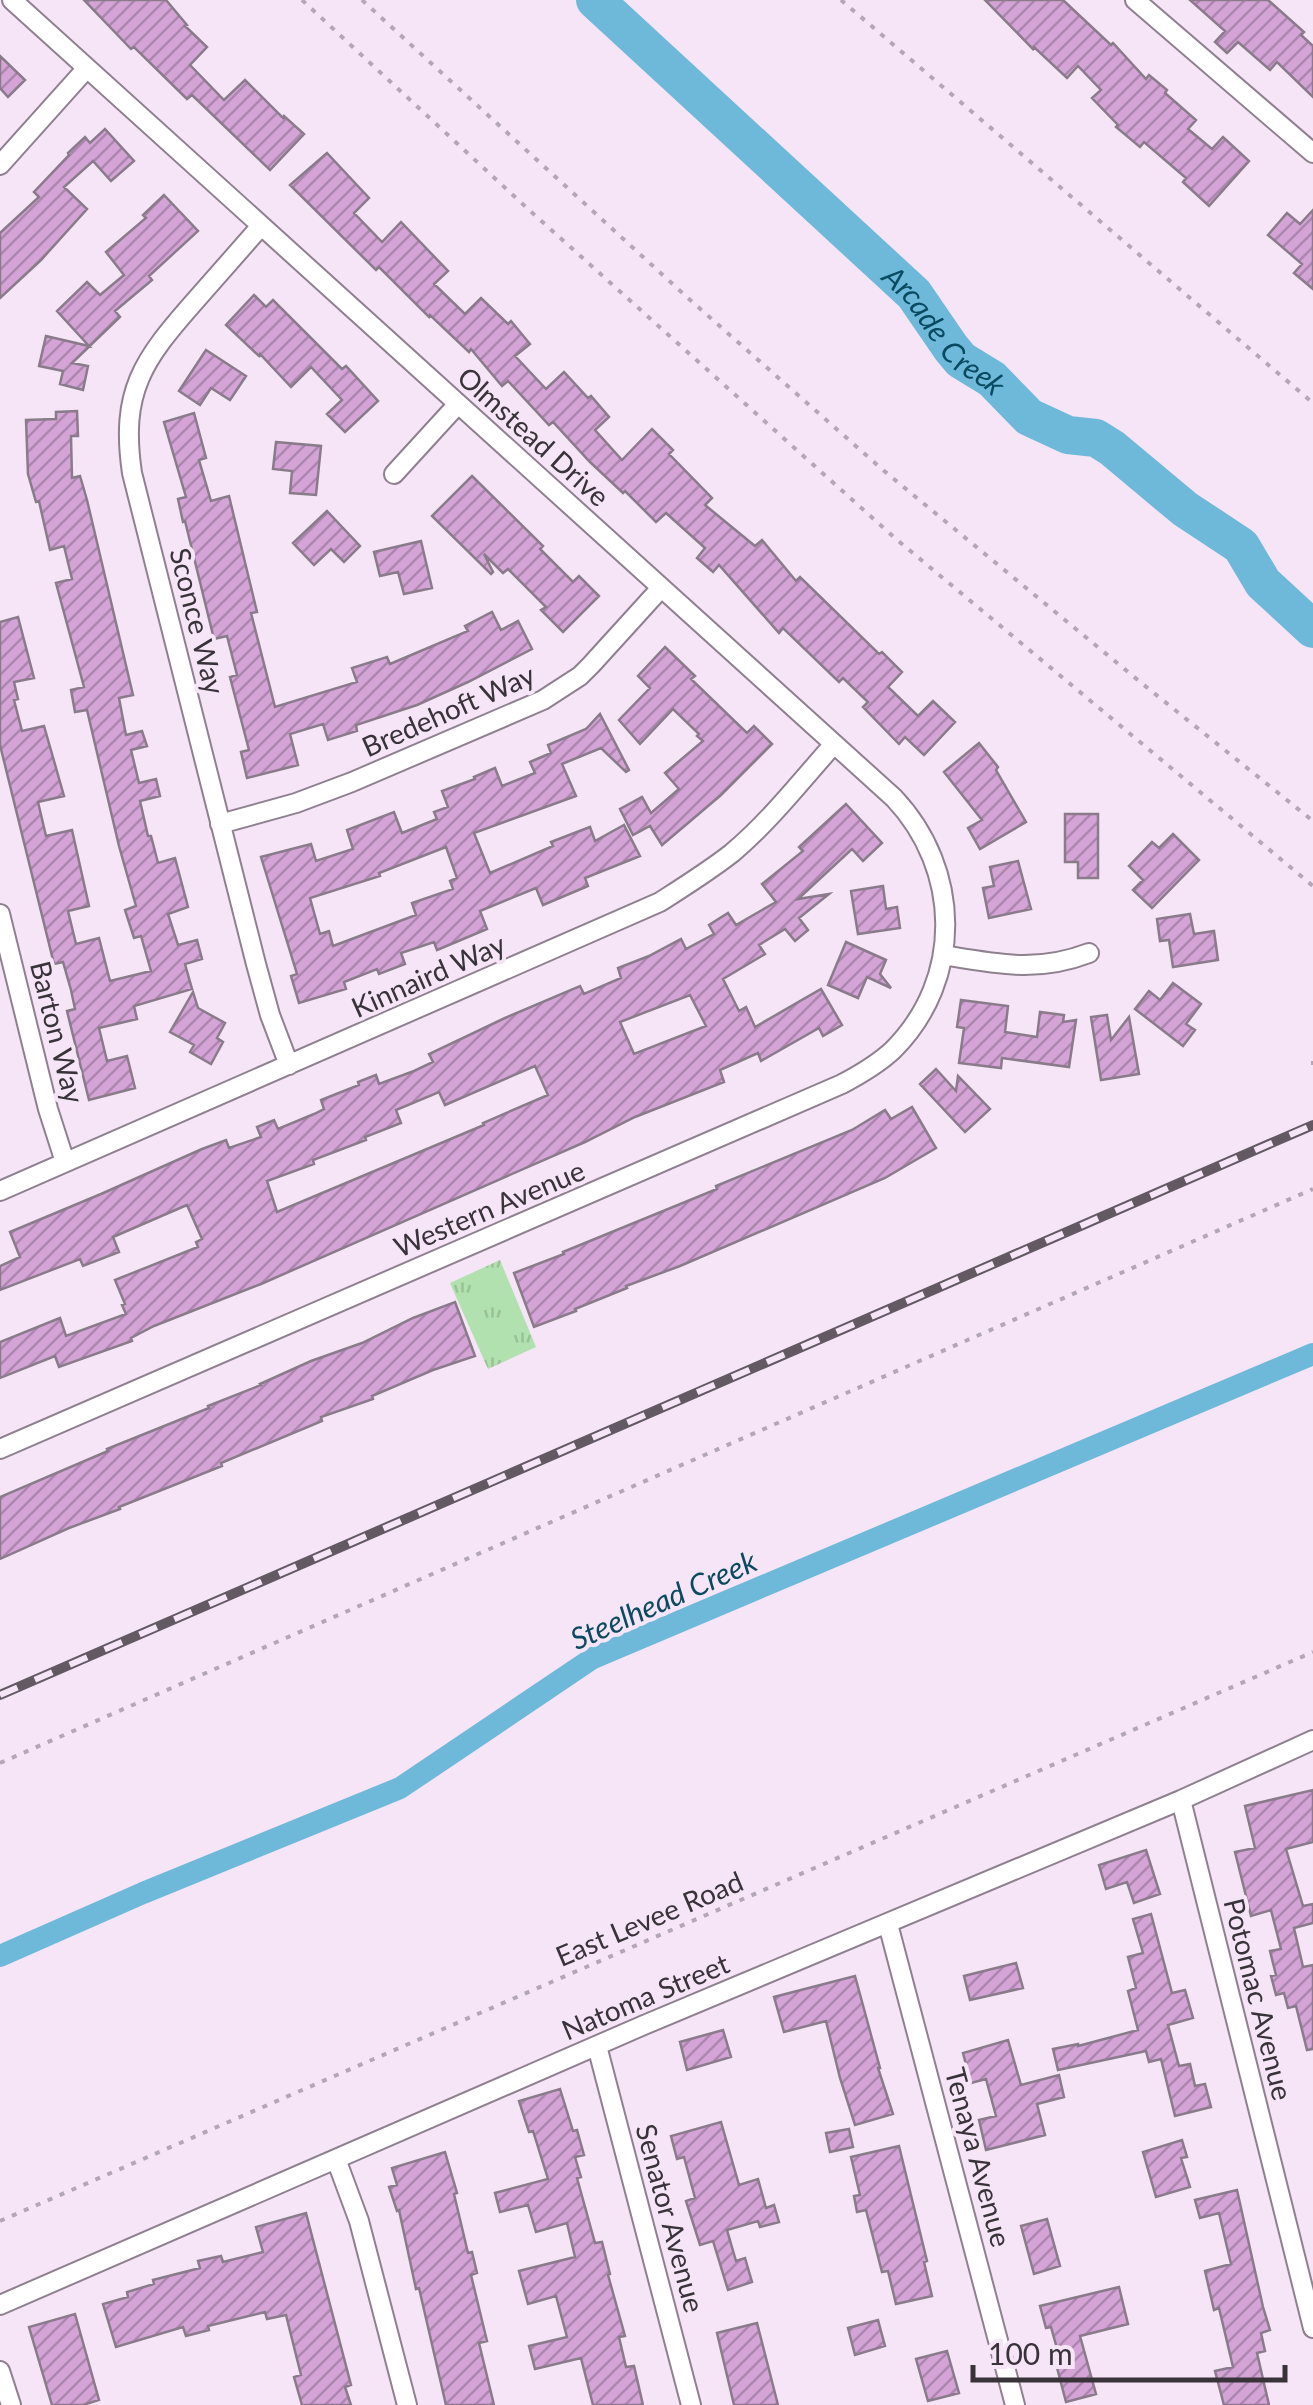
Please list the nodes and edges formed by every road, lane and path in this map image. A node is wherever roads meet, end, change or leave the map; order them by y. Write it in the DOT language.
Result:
graph roads {
  1 [pos="12,0"];
  2 [pos="302,0"];
  3 [pos="362,0"];
  4 [pos="841,0"];
  5 [pos="1136,0"];
  6 [pos="86,68"];
  7 [pos="1313,153"];
  8 [pos="0,165"];
  9 [pos="261,226"];
  10 [pos="1313,403"];
  11 [pos="458,404"];
  12 [pos="394,474"];
  13 [pos="661,588"];
  14 [pos="834,744"];
  15 [pos="1313,821"];
  16 [pos="220,824"];
  17 [pos="1313,886"];
  18 [pos="0,914"];
  19 [pos="1089,953"];
  20 [pos="943,955"];
  21 [pos="289,1065"];
  22 [pos="66,1162"];
  23 [pos="1313,1189"];
  24 [pos="0,1191"];
  25 [pos="0,1449"];
  26 [pos="1313,1652"];
  27 [pos="1313,1740"];
  28 [pos="0,1763"];
  29 [pos="1181,1800"];
  30 [pos="888,1924"];
  31 [pos="597,2046"];
  32 [pos="336,2159"];
  33 [pos="0,2221"];
  34 [pos="0,2305"];
  35 [pos="1313,2328"];
  36 [pos="0,2371"];
  37 [pos="11,2405"];
  38 [pos="406,2405"];
  39 [pos="690,2405"];
  40 [pos="1016,2405"];
  1 -- 6 [label="street, Olmstead Drive"];
  2 -- 17 [label="path"];
  3 -- 15 [label="path"];
  4 -- 10 [label="path"];
  5 -- 7 [label="street"];
  6 -- 8 [label="street"];
  6 -- 9 [label="street, Olmstead Drive"];
  9 -- 11 [label="street, Olmstead Drive"];
  9 -- 16 [label="street, Sconce Way"];
  11 -- 12 [label="street"];
  11 -- 13 [label="street, Olmstead Drive"];
  13 -- 14 [label="street, Olmstead Drive"];
  13 -- 16 [label="street, Bredehoft Way"];
  14 -- 20 [label="street, Olmstead Drive"];
  14 -- 21 [label="street, Kinnaird Way"];
  16 -- 21 [label="street, Sconce Way"];
  18 -- 22 [label="street, Barton Way"];
  19 -- 20 [label="street"];
  20 -- 25 [label="street, Western Avenue"];
  21 -- 22 [label="street, Kinnaird Way"];
  22 -- 24 [label="street, Kinnaird Way"];
  23 -- 28 [label="path"];
  26 -- 33 [label="path, East Levee Road"];
  27 -- 29 [label="street, Natoma Street"];
  29 -- 30 [label="street, Natoma Street"];
  29 -- 35 [label="street, Potomac Avenue"];
  30 -- 31 [label="street, Natoma Street"];
  30 -- 40 [label="street, Tenaya Avenue"];
  31 -- 32 [label="street, Natoma Street"];
  31 -- 39 [label="street, Senator Avenue"];
  32 -- 34 [label="street, Natoma Street"];
  32 -- 38 [label="street"];
  36 -- 37 [label="street"];
}
